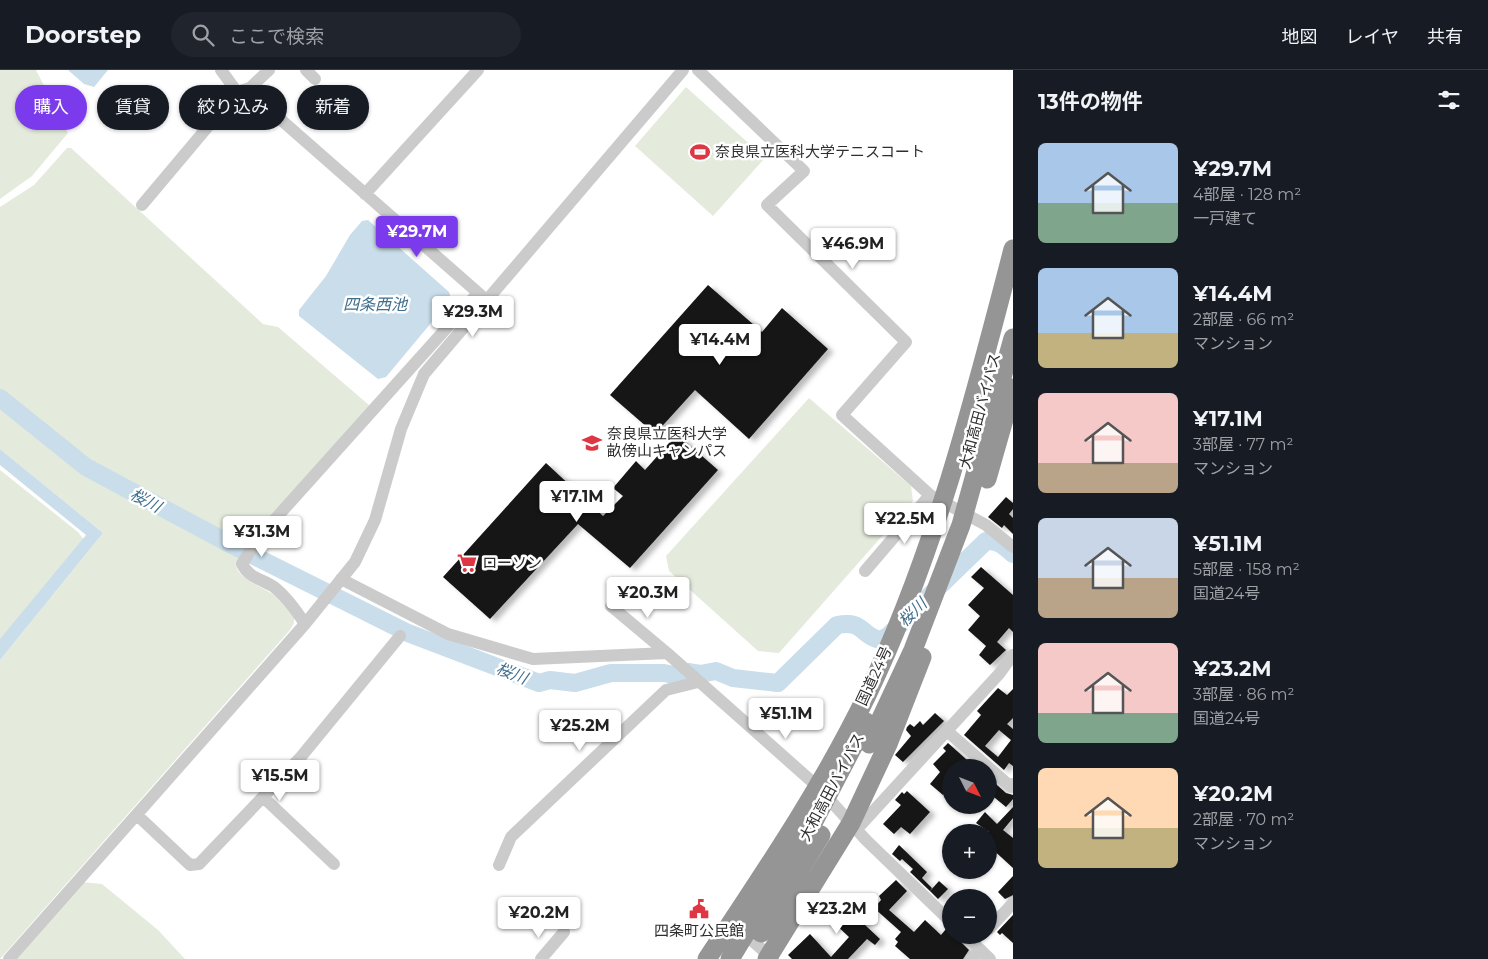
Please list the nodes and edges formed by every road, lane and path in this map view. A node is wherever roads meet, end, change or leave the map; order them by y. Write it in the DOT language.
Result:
graph roads {
  1 [pos="221,70"];
  2 [pos="268,70"];
  3 [pos="306,70"];
  4 [pos="478,70"];
  5 [pos="683,70"];
  6 [pos="698,70"];
  7 [pos="315,79"];
  8 [pos="232,85"];
  9 [pos="253,85"];
  10 [pos="287,125"];
  11 [pos="205,130"];
  12 [pos="365,194"];
  13 [pos="142,205"];
  14 [pos="1013,249"];
  15 [pos="1013,290"];
  16 [pos="483,297"];
  17 [pos="1013,338"];
  18 [pos="1013,388"];
  19 [pos="936,499"];
  20 [pos="975,519"];
  21 [pos="1013,547"];
  22 [pos="865,571"];
  23 [pos="341,580"];
  24 [pos="611,606"];
  25 [pos="305,624"];
  26 [pos="400,636"];
  27 [pos="913,650"];
  28 [pos="667,653"];
  29 [pos="1013,655"];
  30 [pos="698,682"];
  31 [pos="946,731"];
  32 [pos="1013,784"];
  33 [pos="818,787"];
  34 [pos="264,798"];
  35 [pos="137,815"];
  36 [pos="814,821"];
  37 [pos="854,826"];
  38 [pos="334,864"];
  39 [pos="499,865"];
  40 [pos="1013,903"];
  41 [pos="942,914"];
  42 [pos="997,920"];
  43 [pos="731,922"];
  44 [pos="564,932"];
  45 [pos="979,944"];
  46 [pos="981,944"];
  47 [pos="766,958"];
  48 [pos="8,959"];
  49 [pos="541,959"];
  50 [pos="707,959"];
  51 [pos="719,959"];
  52 [pos="730,959"];
  53 [pos="744,959"];
  54 [pos="971,959"];
  55 [pos="990,959"];
  1 -- 8 [label="street"];
  2 -- 9 [label="street"];
  3 -- 7 [label="street"];
  4 -- 12 [label="street"];
  5 -- 16 [label="street"];
  6 -- 19 [label="street"];
  10 -- 12 [label="street"];
  11 -- 13 [label="street"];
  12 -- 16 [label="street"];
  14 -- 19 [label="highway, 国道24号"];
  15 -- 36 [label="highway, 大和高田バイパス"];
  16 -- 23 [label="street"];
  16 -- 25 [label="street"];
  17 -- 27 [label="highway, 大和高田バイパス"];
  18 -- 20 [label="highway"];
  19 -- 20 [label="street"];
  19 -- 22 [label="street"];
  19 -- 33 [label="highway, 国道24号"];
  20 -- 21 [label="street"];
  20 -- 37 [label="highway"];
  23 -- 25 [label="street"];
  23 -- 28 [label="street"];
  24 -- 28 [label="street"];
  25 -- 35 [label="street"];
  26 -- 34 [label="street"];
  27 -- 47 [label="highway"];
  27 -- 53 [label="highway, 大和高田バイパス"];
  28 -- 30 [label="street"];
  29 -- 31 [label="street"];
  30 -- 33 [label="street"];
  30 -- 39 [label="street"];
  31 -- 32 [label="street"];
  31 -- 37 [label="street"];
  33 -- 37 [label="street"];
  33 -- 43 [label="highway, 国道24号"];
  34 -- 35 [label="street"];
  34 -- 38 [label="street"];
  35 -- 48 [label="street"];
  36 -- 51 [label="highway"];
  36 -- 52 [label="highway, 大和高田バイパス"];
  37 -- 41 [label="street"];
  37 -- 47 [label="highway"];
  40 -- 42 [label="street"];
  43 -- 47 [label="street"];
  43 -- 50 [label="highway, 国道24号"];
  44 -- 49 [label="street"];
  45 -- 54 [label="street"];
  46 -- 55 [label="street"];
}
